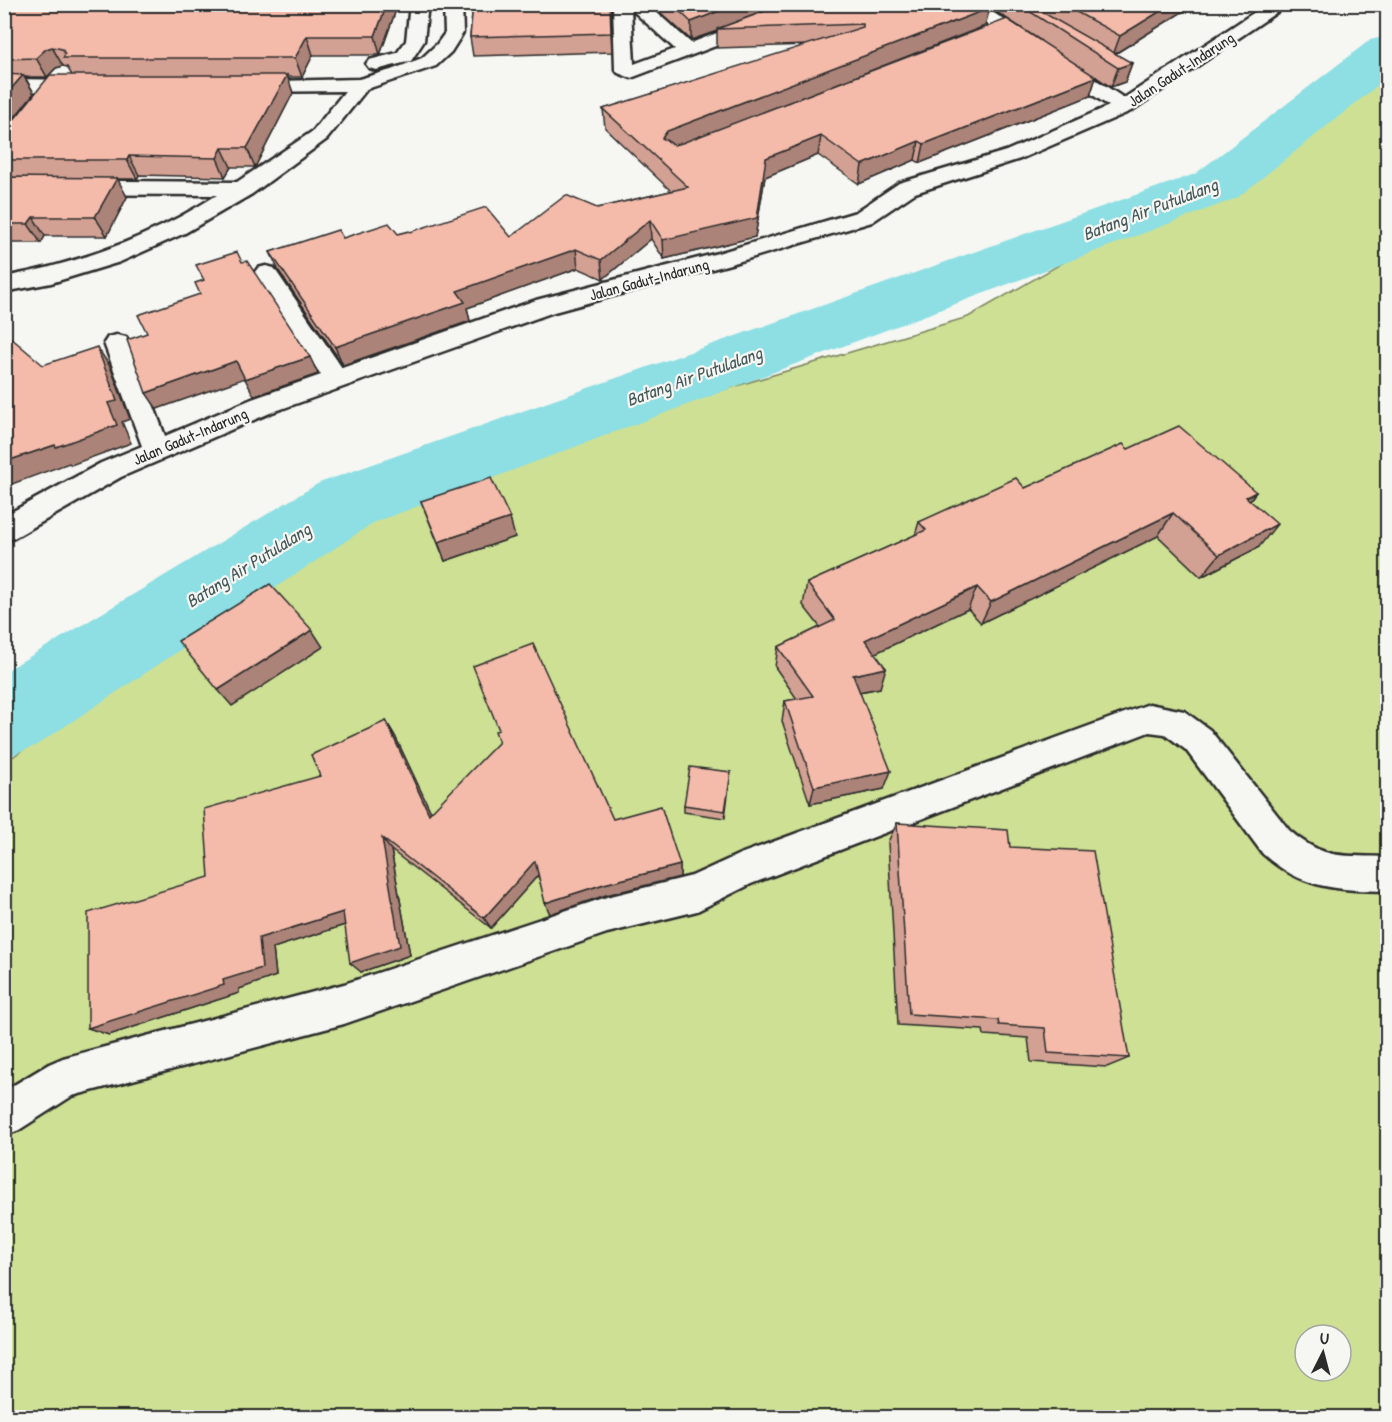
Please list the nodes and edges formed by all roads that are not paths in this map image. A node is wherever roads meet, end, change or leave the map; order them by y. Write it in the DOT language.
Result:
graph roads {
  1 [pos="419,4"];
  2 [pos="453,4"];
  3 [pos="622,4"];
  4 [pos="636,4"];
  5 [pos="810,4"];
  6 [pos="967,4"];
  7 [pos="1280,4"];
  8 [pos="1002,29"];
  9 [pos="981,38"];
  10 [pos="687,49"];
  11 [pos="4,69"];
  12 [pos="66,69"];
  13 [pos="89,69"];
  14 [pos="358,74"];
  15 [pos="4,86"];
  16 [pos="53,86"];
  17 [pos="111,86"];
  18 [pos="228,86"];
  19 [pos="39,104"];
  20 [pos="1124,107"];
  21 [pos="4,187"];
  22 [pos="244,189"];
  23 [pos="266,273"];
  24 [pos="4,285"];
  25 [pos="117,343"];
  26 [pos="337,380"];
  27 [pos="157,450"];
  28 [pos="4,530"];
  29 [pos="1388,874"];
  30 [pos="4,1115"];
  1 -- 14 [label="street"];
  2 -- 14 [label="street"];
  3 -- 10 [label="street"];
  4 -- 10 [label="street"];
  5 -- 10 [label="street"];
  6 -- 8 [label="street"];
  7 -- 20 [label="street, Jalan Gadut-Indarung"];
  8 -- 9 [label="street"];
  8 -- 20 [label="street"];
  11 -- 12 [label="street"];
  12 -- 13 [label="street"];
  12 -- 16 [label="street"];
  14 -- 18 [label="street"];
  14 -- 22 [label="street"];
  15 -- 16 [label="street"];
  16 -- 17 [label="street"];
  16 -- 19 [label="street"];
  20 -- 26 [label="street, Jalan Gadut-Indarung"];
  21 -- 22 [label="street"];
  22 -- 24 [label="street"];
  23 -- 26 [label="street"];
  25 -- 27 [label="street"];
  26 -- 27 [label="street, Jalan Gadut-Indarung"];
  27 -- 28 [label="street, Jalan Gadut-Indarung"];
  29 -- 30 [label="street"];
}
